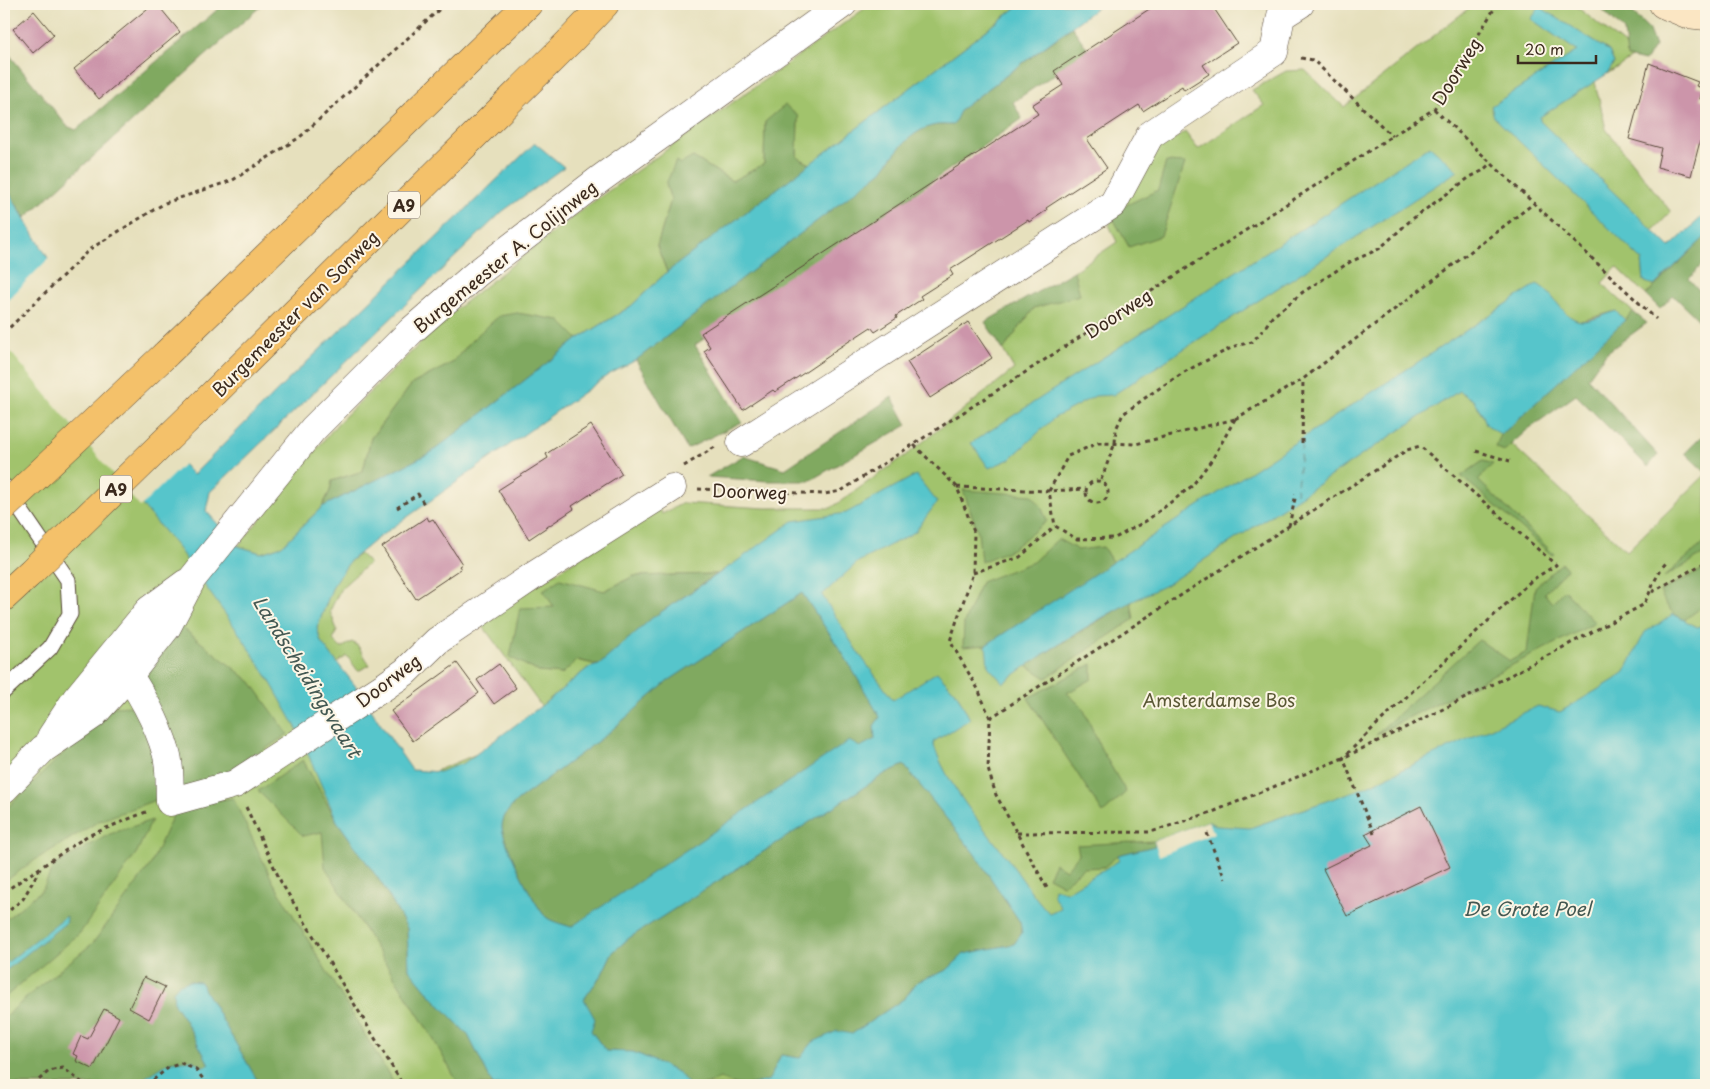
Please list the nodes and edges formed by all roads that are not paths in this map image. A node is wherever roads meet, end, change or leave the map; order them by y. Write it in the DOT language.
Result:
graph roads {
  1 [pos="528,4"];
  2 [pos="605,4"];
  3 [pos="843,4"];
  4 [pos="1300,4"];
  5 [pos="1664,4"];
  6 [pos="1706,16"];
  7 [pos="741,443"];
  8 [pos="4,486"];
  9 [pos="672,488"];
  10 [pos="4,507"];
  11 [pos="4,597"];
  12 [pos="121,665"];
  13 [pos="4,691"];
  14 [pos="4,789"];
  1 -- 10 [label="highway, bridge"];
  2 -- 11 [label="highway, Burgemeester van Sonweg / A9, bridge"];
  3 -- 12 [label="street, Burgemeester A. Colijnweg"];
  4 -- 7 [label="street"];
  5 -- 6 [label="main road"];
  8 -- 13 [label="lane"];
  9 -- 12 [label="street, Doorweg"];
  12 -- 14 [label="street, Burgemeester A. Colijnweg"];
}
